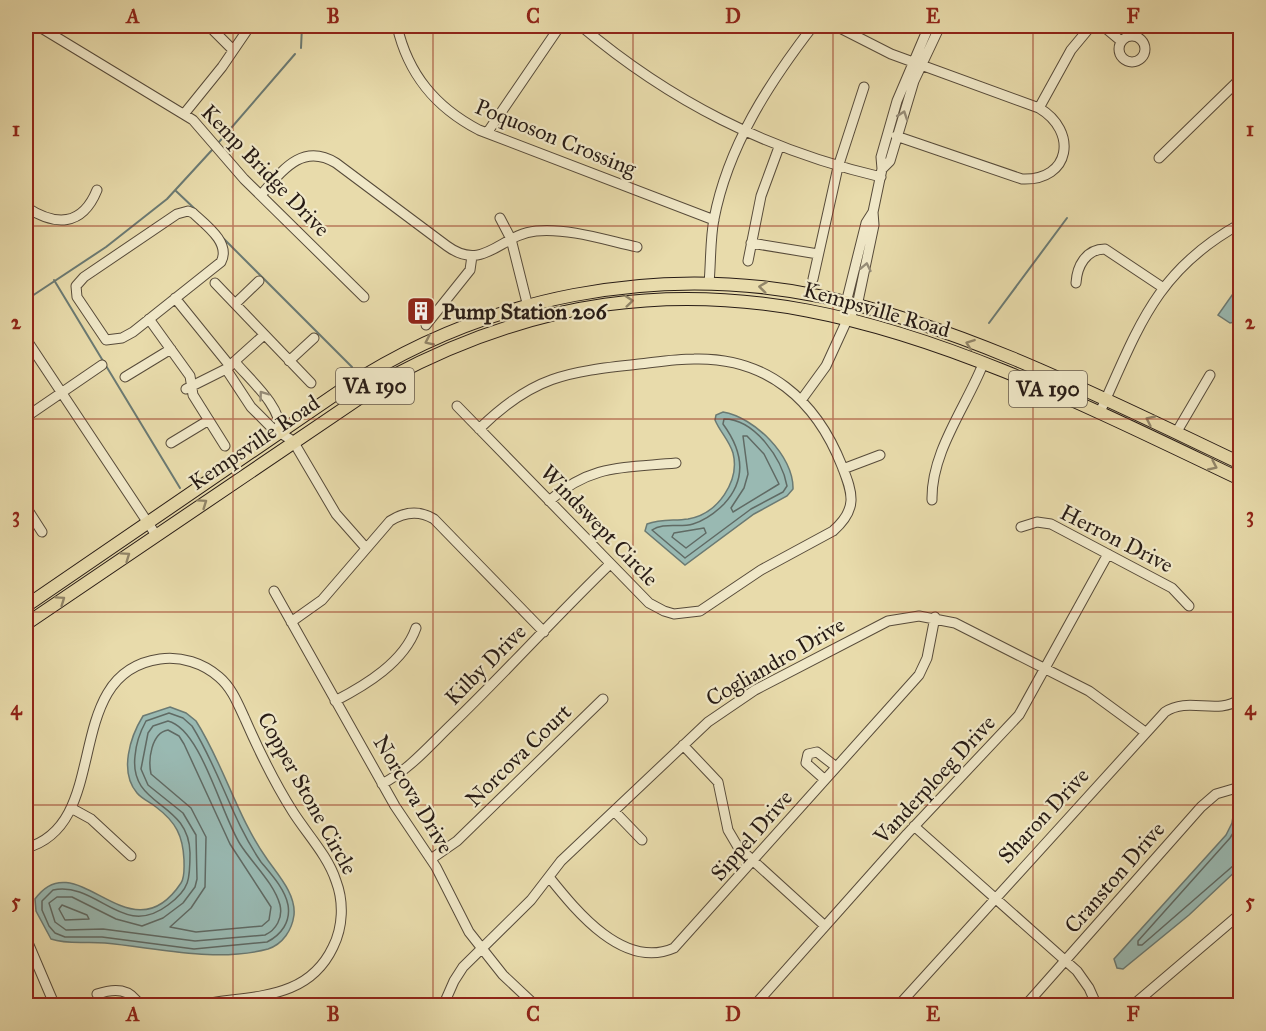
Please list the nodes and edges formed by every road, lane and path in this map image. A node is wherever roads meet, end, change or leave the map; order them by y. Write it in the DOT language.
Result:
graph roads {
  1 [pos="38,26"];
  2 [pos="209,26"];
  3 [pos="250,26"];
  4 [pos="397,26"];
  5 [pos="560,26"];
  6 [pos="580,26"];
  7 [pos="813,26"];
  8 [pos="836,26"];
  9 [pos="929,26"];
  10 [pos="940,26"];
  11 [pos="1091,26"];
  12 [pos="1102,26"];
  13 [pos="1121,41"];
  14 [pos="233,50"];
  15 [pos="918,63"];
  16 [pos="1240,80"];
  17 [pos="864,87"];
  18 [pos="1039,108"];
  19 [pos="184,114"];
  20 [pos="744,132"];
  21 [pos="487,133"];
  22 [pos="896,136"];
  23 [pos="779,147"];
  24 [pos="1159,158"];
  25 [pos="838,167"];
  26 [pos="881,173"];
  27 [pos="97,190"];
  28 [pos="261,195"];
  29 [pos="26,207"];
  30 [pos="500,218"];
  31 [pos="714,220"];
  32 [pos="1240,224"];
  33 [pos="511,240"];
  34 [pos="751,243"];
  35 [pos="637,247"];
  36 [pos="818,254"];
  37 [pos="472,256"];
  38 [pos="748,261"];
  39 [pos="813,279"];
  40 [pos="259,281"];
  41 [pos="215,283"];
  42 [pos="709,283"];
  43 [pos="1076,283"];
  44 [pos="1162,287"];
  45 [pos="364,297"];
  46 [pos="175,298"];
  47 [pos="235,304"];
  48 [pos="852,304"];
  49 [pos="528,305"];
  50 [pos="848,318"];
  51 [pos="149,319"];
  52 [pos="531,319"];
  53 [pos="426,325"];
  54 [pos="264,335"];
  55 [pos="314,338"];
  56 [pos="26,339"];
  57 [pos="171,349"];
  58 [pos="289,361"];
  59 [pos="984,364"];
  60 [pos="102,366"];
  61 [pos="231,366"];
  62 [pos="1209,375"];
  63 [pos="125,377"];
  64 [pos="311,382"];
  65 [pos="189,388"];
  66 [pos="61,394"];
  67 [pos="802,399"];
  68 [pos="1106,399"];
  69 [pos="456,406"];
  70 [pos="1100,412"];
  71 [pos="26,417"];
  72 [pos="209,420"];
  73 [pos="479,429"];
  74 [pos="281,432"];
  75 [pos="1176,433"];
  76 [pos="293,441"];
  77 [pos="171,443"];
  78 [pos="225,446"];
  79 [pos="880,456"];
  80 [pos="676,462"];
  81 [pos="1240,463"];
  82 [pos="843,469"];
  83 [pos="1240,479"];
  84 [pos="932,500"];
  85 [pos="549,501"];
  86 [pos="26,507"];
  87 [pos="147,523"];
  88 [pos="1021,527"];
  89 [pos="42,532"];
  90 [pos="156,535"];
  91 [pos="366,548"];
  92 [pos="1108,554"];
  93 [pos="610,564"];
  94 [pos="274,591"];
  95 [pos="26,606"];
  96 [pos="1189,606"];
  97 [pos="935,617"];
  98 [pos="291,622"];
  99 [pos="26,624"];
  100 [pos="416,628"];
  101 [pos="544,632"];
  102 [pos="1047,668"];
  103 [pos="603,699"];
  104 [pos="1240,699"];
  105 [pos="335,701"];
  106 [pos="1145,732"];
  107 [pos="683,745"];
  108 [pos="835,766"];
  109 [pos="824,779"];
  110 [pos="382,784"];
  111 [pos="1240,787"];
  112 [pos="71,808"];
  113 [pos="614,811"];
  114 [pos="914,826"];
  115 [pos="642,840"];
  116 [pos="26,848"];
  117 [pos="131,856"];
  118 [pos="431,859"];
  119 [pos="754,862"];
  120 [pos="549,877"];
  121 [pos="994,897"];
  122 [pos="1240,914"];
  123 [pos="825,926"];
  124 [pos="26,938"];
  125 [pos="481,949"];
  126 [pos="1065,961"];
  127 [pos="97,994"];
  128 [pos="233,1003"];
  129 [pos="55,1005"];
  130 [pos="140,1005"];
  131 [pos="195,1005"];
  132 [pos="443,1005"];
  133 [pos="536,1005"];
  134 [pos="754,1005"];
  135 [pos="898,1005"];
  136 [pos="1024,1005"];
  137 [pos="1097,1005"];
  138 [pos="1132,1005"];
  1 -- 19 [label="street, Kemp Bridge Drive"];
  2 -- 14 [label="street"];
  3 -- 14 [label="street"];
  4 -- 21 [label="street, Poquoson Crossing"];
  5 -- 21 [label="street"];
  6 -- 20 [label="street"];
  7 -- 20 [label="street"];
  8 -- 15 [label="street"];
  9 -- 15 [label="street"];
  10 -- 15 [label="street"];
  11 -- 18 [label="street"];
  12 -- 13 [label="street"];
  14 -- 19 [label="street"];
  15 -- 18 [label="street"];
  22 -- 15 [label="street, one-way"];
  15 -- 26 [label="street"];
  16 -- 24 [label="street"];
  17 -- 25 [label="street"];
  18 -- 22 [label="street"];
  19 -- 28 [label="street, Kemp Bridge Drive"];
  20 -- 23 [label="street"];
  20 -- 31 [label="street"];
  21 -- 31 [label="street, Poquoson Crossing"];
  22 -- 26 [label="street"];
  23 -- 25 [label="street"];
  23 -- 34 [label="street"];
  25 -- 26 [label="street"];
  25 -- 36 [label="street"];
  26 -- 48 [label="street"];
  27 -- 29 [label="street"];
  28 -- 37 [label="street"];
  28 -- 45 [label="street, Kemp Bridge Drive"];
  30 -- 33 [label="street"];
  31 -- 42 [label="street"];
  32 -- 44 [label="street"];
  33 -- 35 [label="street"];
  33 -- 37 [label="street"];
  33 -- 49 [label="street"];
  34 -- 36 [label="street"];
  34 -- 38 [label="street"];
  36 -- 39 [label="street"];
  37 -- 53 [label="street"];
  40 -- 47 [label="street"];
  41 -- 47 [label="street"];
  48 -- 42 [label="main road, Kempsville Road / VA 190, one-way"];
  42 -- 49 [label="main road, Kempsville Road / VA 190"];
  43 -- 44 [label="street"];
  44 -- 68 [label="street"];
  46 -- 51 [label="street"];
  46 -- 51 [label="street"];
  46 -- 61 [label="street"];
  47 -- 54 [label="street"];
  48 -- 50 [label="street"];
  68 -- 48 [label="main road, Kempsville Road / VA 190, one-way"];
  49 -- 52 [label="street"];
  49 -- 74 [label="main road, Kempsville Road / VA 190, one-way"];
  52 -- 50 [label="main road, Kempsville Road / VA 190, one-way"];
  50 -- 59 [label="main road, Kempsville Road / VA 190"];
  50 -- 67 [label="street"];
  51 -- 57 [label="street"];
  52 -- 76 [label="main road, Kempsville Road / VA 190"];
  54 -- 58 [label="street"];
  54 -- 61 [label="street"];
  55 -- 58 [label="street"];
  56 -- 66 [label="street"];
  57 -- 63 [label="street"];
  57 -- 65 [label="street"];
  58 -- 64 [label="street"];
  59 -- 70 [label="main road, Kempsville Road / VA 190"];
  59 -- 84 [label="street"];
  60 -- 66 [label="street"];
  61 -- 65 [label="street"];
  61 -- 74 [label="street"];
  74 -- 61 [label="street, one-way"];
  62 -- 75 [label="street"];
  65 -- 72 [label="street"];
  66 -- 71 [label="street"];
  66 -- 87 [label="street"];
  67 -- 73 [label="street, Windswept Circle"];
  67 -- 82 [label="street, Windswept Circle"];
  68 -- 70 [label="street"];
  75 -- 68 [label="main road, Kempsville Road / VA 190, one-way"];
  69 -- 73 [label="street, Windswept Circle"];
  70 -- 83 [label="main road, Kempsville Road / VA 190, one-way"];
  72 -- 77 [label="street"];
  72 -- 78 [label="street"];
  73 -- 85 [label="street, Windswept Circle"];
  74 -- 76 [label="street"];
  74 -- 87 [label="main road, Kempsville Road / VA 190"];
  75 -- 81 [label="main road, Kempsville Road / VA 190"];
  90 -- 76 [label="main road, Kempsville Road / VA 190, one-way"];
  76 -- 91 [label="street"];
  79 -- 82 [label="street"];
  80 -- 85 [label="street"];
  82 -- 93 [label="street, Windswept Circle"];
  85 -- 93 [label="street, Windswept Circle"];
  86 -- 89 [label="street"];
  87 -- 90 [label="street"];
  87 -- 95 [label="main road, Kempsville Road / VA 190"];
  88 -- 92 [label="street, Herron Drive"];
  99 -- 90 [label="main road, Kempsville Road / VA 190, one-way"];
  91 -- 98 [label="street"];
  91 -- 101 [label="street"];
  92 -- 96 [label="street, Herron Drive"];
  92 -- 102 [label="street, Vanderploeg Drive"];
  93 -- 101 [label="street, Kilby Drive"];
  94 -- 98 [label="street, Norcova Drive"];
  97 -- 102 [label="street, Cogliandro Drive"];
  97 -- 107 [label="street, Cogliandro Drive"];
  97 -- 108 [label="street, Sippel Drive"];
  98 -- 105 [label="street, Norcova Drive"];
  100 -- 105 [label="street"];
  101 -- 110 [label="street, Kilby Drive"];
  102 -- 106 [label="street, Cogliandro Drive"];
  102 -- 114 [label="street, Vanderploeg Drive"];
  103 -- 118 [label="street, Norcova Court"];
  104 -- 106 [label="street, Sharon Drive"];
  105 -- 110 [label="street, Norcova Drive"];
  106 -- 121 [label="street, Sharon Drive"];
  107 -- 113 [label="street, Cogliandro Drive"];
  107 -- 119 [label="street"];
  108 -- 109 [label="street, Sippel Drive"];
  108 -- 109 [label="street"];
  109 -- 119 [label="street, Sippel Drive"];
  110 -- 118 [label="street, Norcova Drive"];
  111 -- 126 [label="street, Cranston Drive"];
  112 -- 116 [label="street, Copper Stone Circle"];
  112 -- 117 [label="street"];
  112 -- 128 [label="street, Copper Stone Circle"];
  113 -- 115 [label="street"];
  113 -- 120 [label="street, Cogliandro Drive"];
  114 -- 121 [label="street"];
  114 -- 123 [label="street, Vanderploeg Drive"];
  118 -- 125 [label="street, Norcova Drive"];
  119 -- 120 [label="street, Sippel Drive"];
  119 -- 123 [label="street"];
  120 -- 125 [label="street, Cogliandro Drive"];
  121 -- 126 [label="street"];
  121 -- 135 [label="street, Sharon Drive"];
  122 -- 138 [label="street"];
  123 -- 134 [label="street, Vanderploeg Drive"];
  124 -- 129 [label="street"];
  125 -- 132 [label="street, Cogliandro Drive"];
  125 -- 133 [label="street, Norcova Drive"];
  126 -- 136 [label="street, Cranston Drive"];
  126 -- 137 [label="street"];
  127 -- 130 [label="street"];
  128 -- 131 [label="street, Copper Stone Circle"];
}
